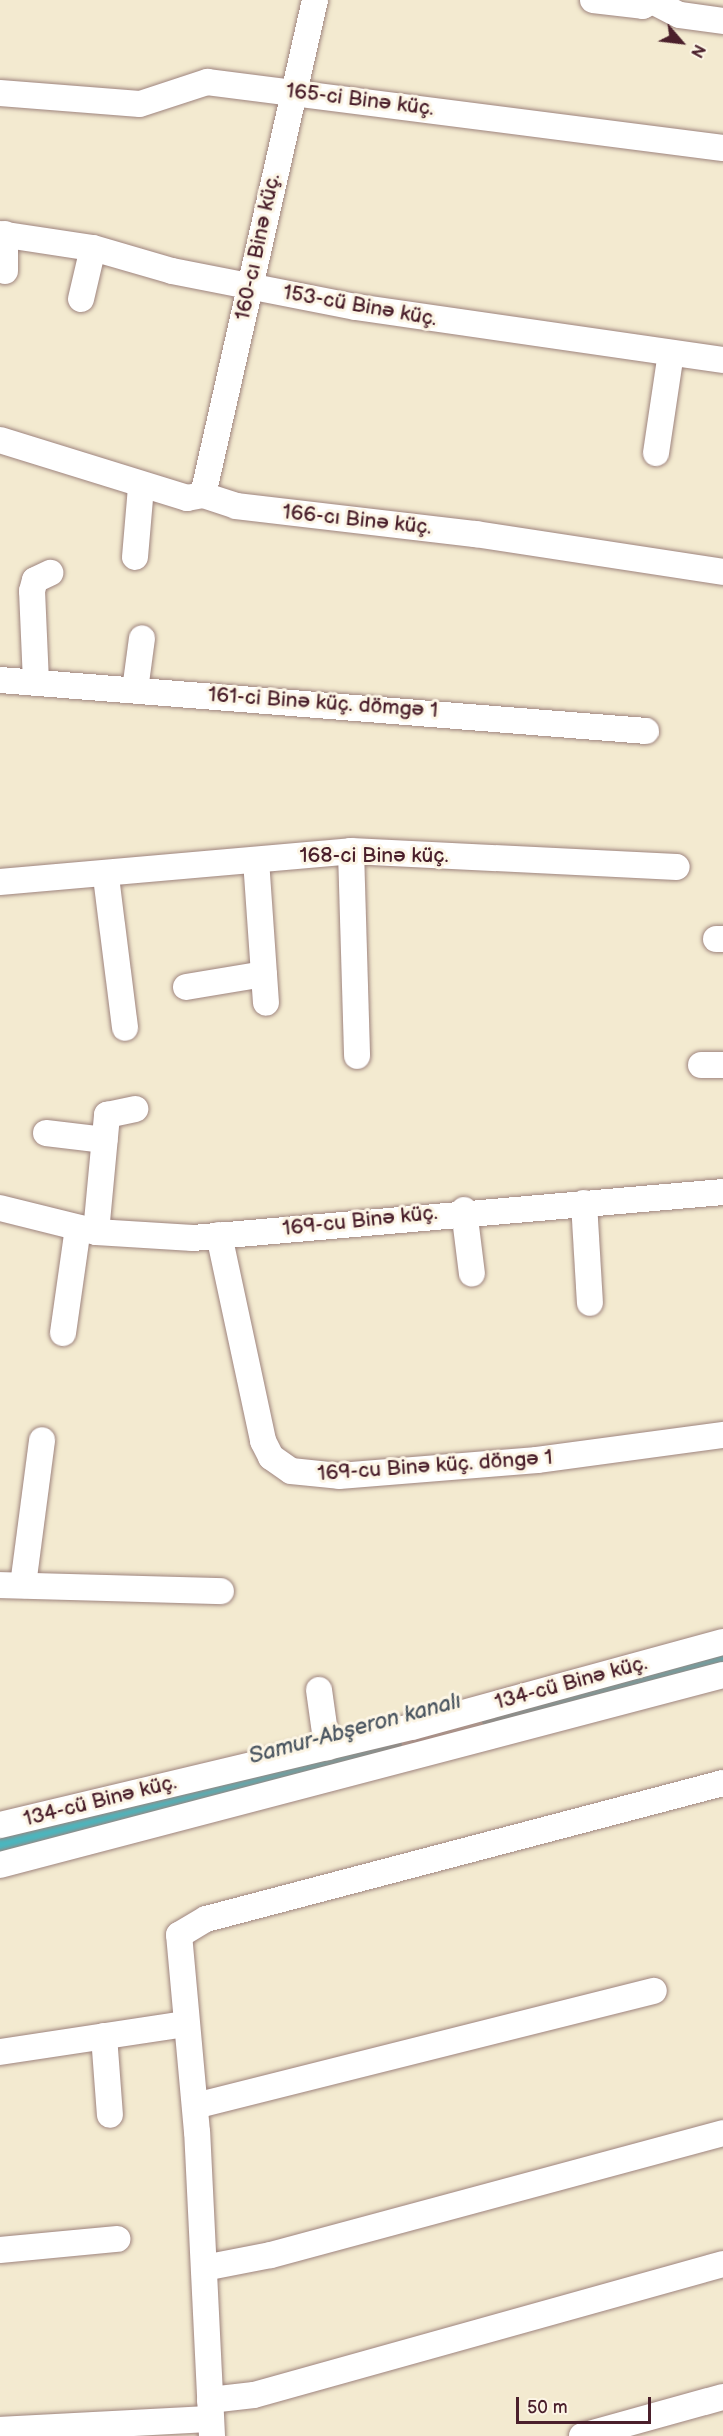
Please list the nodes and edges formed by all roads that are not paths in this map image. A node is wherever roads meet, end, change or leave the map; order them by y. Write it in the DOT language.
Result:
graph roads {
  1 [pos="315,0"];
  2 [pos="593,0"];
  3 [pos="652,1"];
  4 [pos="723,21"];
  5 [pos="294,91"];
  6 [pos="0,93"];
  7 [pos="723,148"];
  8 [pos="2,234"];
  9 [pos="93,248"];
  10 [pos="5,271"];
  11 [pos="249,286"];
  12 [pos="81,300"];
  13 [pos="671,353"];
  14 [pos="723,360"];
  15 [pos="0,440"];
  16 [pos="656,453"];
  17 [pos="141,487"];
  18 [pos="203,495"];
  19 [pos="135,557"];
  20 [pos="50,573"];
  21 [pos="723,573"];
  22 [pos="142,638"];
  23 [pos="0,680"];
  24 [pos="36,682"];
  25 [pos="135,690"];
  26 [pos="646,731"];
  27 [pos="351,852"];
  28 [pos="256,860"];
  29 [pos="677,867"];
  30 [pos="106,877"];
  31 [pos="0,882"];
  32 [pos="264,974"];
  33 [pos="186,987"];
  34 [pos="266,1003"];
  35 [pos="125,1028"];
  36 [pos="357,1056"];
  37 [pos="135,1109"];
  38 [pos="46,1133"];
  39 [pos="105,1140"];
  40 [pos="723,1192"];
  41 [pos="584,1203"];
  42 [pos="0,1208"];
  43 [pos="464,1210"];
  44 [pos="87,1230"];
  45 [pos="219,1235"];
  46 [pos="472,1274"];
  47 [pos="591,1303"];
  48 [pos="63,1333"];
  49 [pos="723,1435"];
  50 [pos="42,1440"];
  51 [pos="12,1585"];
  52 [pos="221,1591"];
  53 [pos="723,1642"];
  54 [pos="723,1676"];
  55 [pos="320,1690"];
  56 [pos="327,1747"];
  57 [pos="723,1783"];
  58 [pos="0,1826"];
  59 [pos="0,1865"];
  60 [pos="654,1991"];
  61 [pos="186,2024"];
  62 [pos="104,2036"];
  63 [pos="0,2052"];
  64 [pos="195,2106"];
  65 [pos="110,2115"];
  66 [pos="723,2133"];
  67 [pos="117,2240"];
  68 [pos="0,2250"];
  69 [pos="723,2264"];
  70 [pos="204,2268"];
  71 [pos="723,2397"];
  72 [pos="211,2418"];
  73 [pos="0,2430"];
  74 [pos="582,2436"];
  1 -- 5 [label="street, 160-cı Binə küç."];
  2 -- 3 [label="street"];
  3 -- 4 [label="street"];
  5 -- 6 [label="street, 165-ci Binə küç."];
  5 -- 7 [label="street, 165-ci Binə küç."];
  5 -- 11 [label="street, 160-cı Binə küç."];
  8 -- 9 [label="street, 153-cü Binə küç."];
  8 -- 10 [label="street"];
  9 -- 11 [label="street, 153-cü Binə küç."];
  9 -- 12 [label="street"];
  11 -- 13 [label="street, 153-cü Binə küç."];
  11 -- 18 [label="street, 160-cı Binə küç."];
  13 -- 14 [label="street, 153-cü Binə küç."];
  13 -- 16 [label="street"];
  15 -- 17 [label="street, 166-cı Binə küç."];
  17 -- 18 [label="street, 166-cı Binə küç."];
  17 -- 19 [label="street"];
  18 -- 21 [label="street, 166-cı Binə küç."];
  20 -- 24 [label="street"];
  22 -- 25 [label="street"];
  23 -- 24 [label="street, 161-ci Binə küç. dömgə 1"];
  24 -- 25 [label="street, 161-ci Binə küç. dömgə 1"];
  25 -- 26 [label="street, 161-ci Binə küç. dömgə 1"];
  27 -- 28 [label="street, 168-ci Binə küç."];
  27 -- 29 [label="street, 168-ci Binə küç."];
  27 -- 36 [label="street"];
  28 -- 30 [label="street, 168-ci Binə küç."];
  28 -- 32 [label="street"];
  30 -- 31 [label="street, 168-ci Binə küç."];
  30 -- 35 [label="street"];
  32 -- 33 [label="street"];
  32 -- 34 [label="street"];
  37 -- 39 [label="street"];
  38 -- 39 [label="street"];
  39 -- 44 [label="street"];
  40 -- 41 [label="street, 169-cu Binə küç."];
  41 -- 43 [label="street, 169-cu Binə küç."];
  41 -- 47 [label="street"];
  42 -- 44 [label="street, 169-cu Binə küç."];
  43 -- 45 [label="street, 169-cu Binə küç."];
  43 -- 46 [label="street"];
  44 -- 45 [label="street, 169-cu Binə küç."];
  44 -- 48 [label="street"];
  45 -- 49 [label="street, 169-cu Binə küç. döngə 1"];
  50 -- 51 [label="street"];
  51 -- 52 [label="street"];
  53 -- 56 [label="street, 134-cü Binə küç."];
  54 -- 59 [label="street"];
  55 -- 56 [label="street"];
  56 -- 58 [label="street, 134-cü Binə küç."];
  57 -- 61 [label="street"];
  60 -- 64 [label="street"];
  61 -- 62 [label="street"];
  61 -- 64 [label="street"];
  62 -- 63 [label="street"];
  62 -- 65 [label="street"];
  64 -- 70 [label="street"];
  66 -- 70 [label="street"];
  67 -- 68 [label="street"];
  69 -- 72 [label="street"];
  70 -- 72 [label="street"];
  71 -- 74 [label="street"];
  72 -- 73 [label="street"];
}
